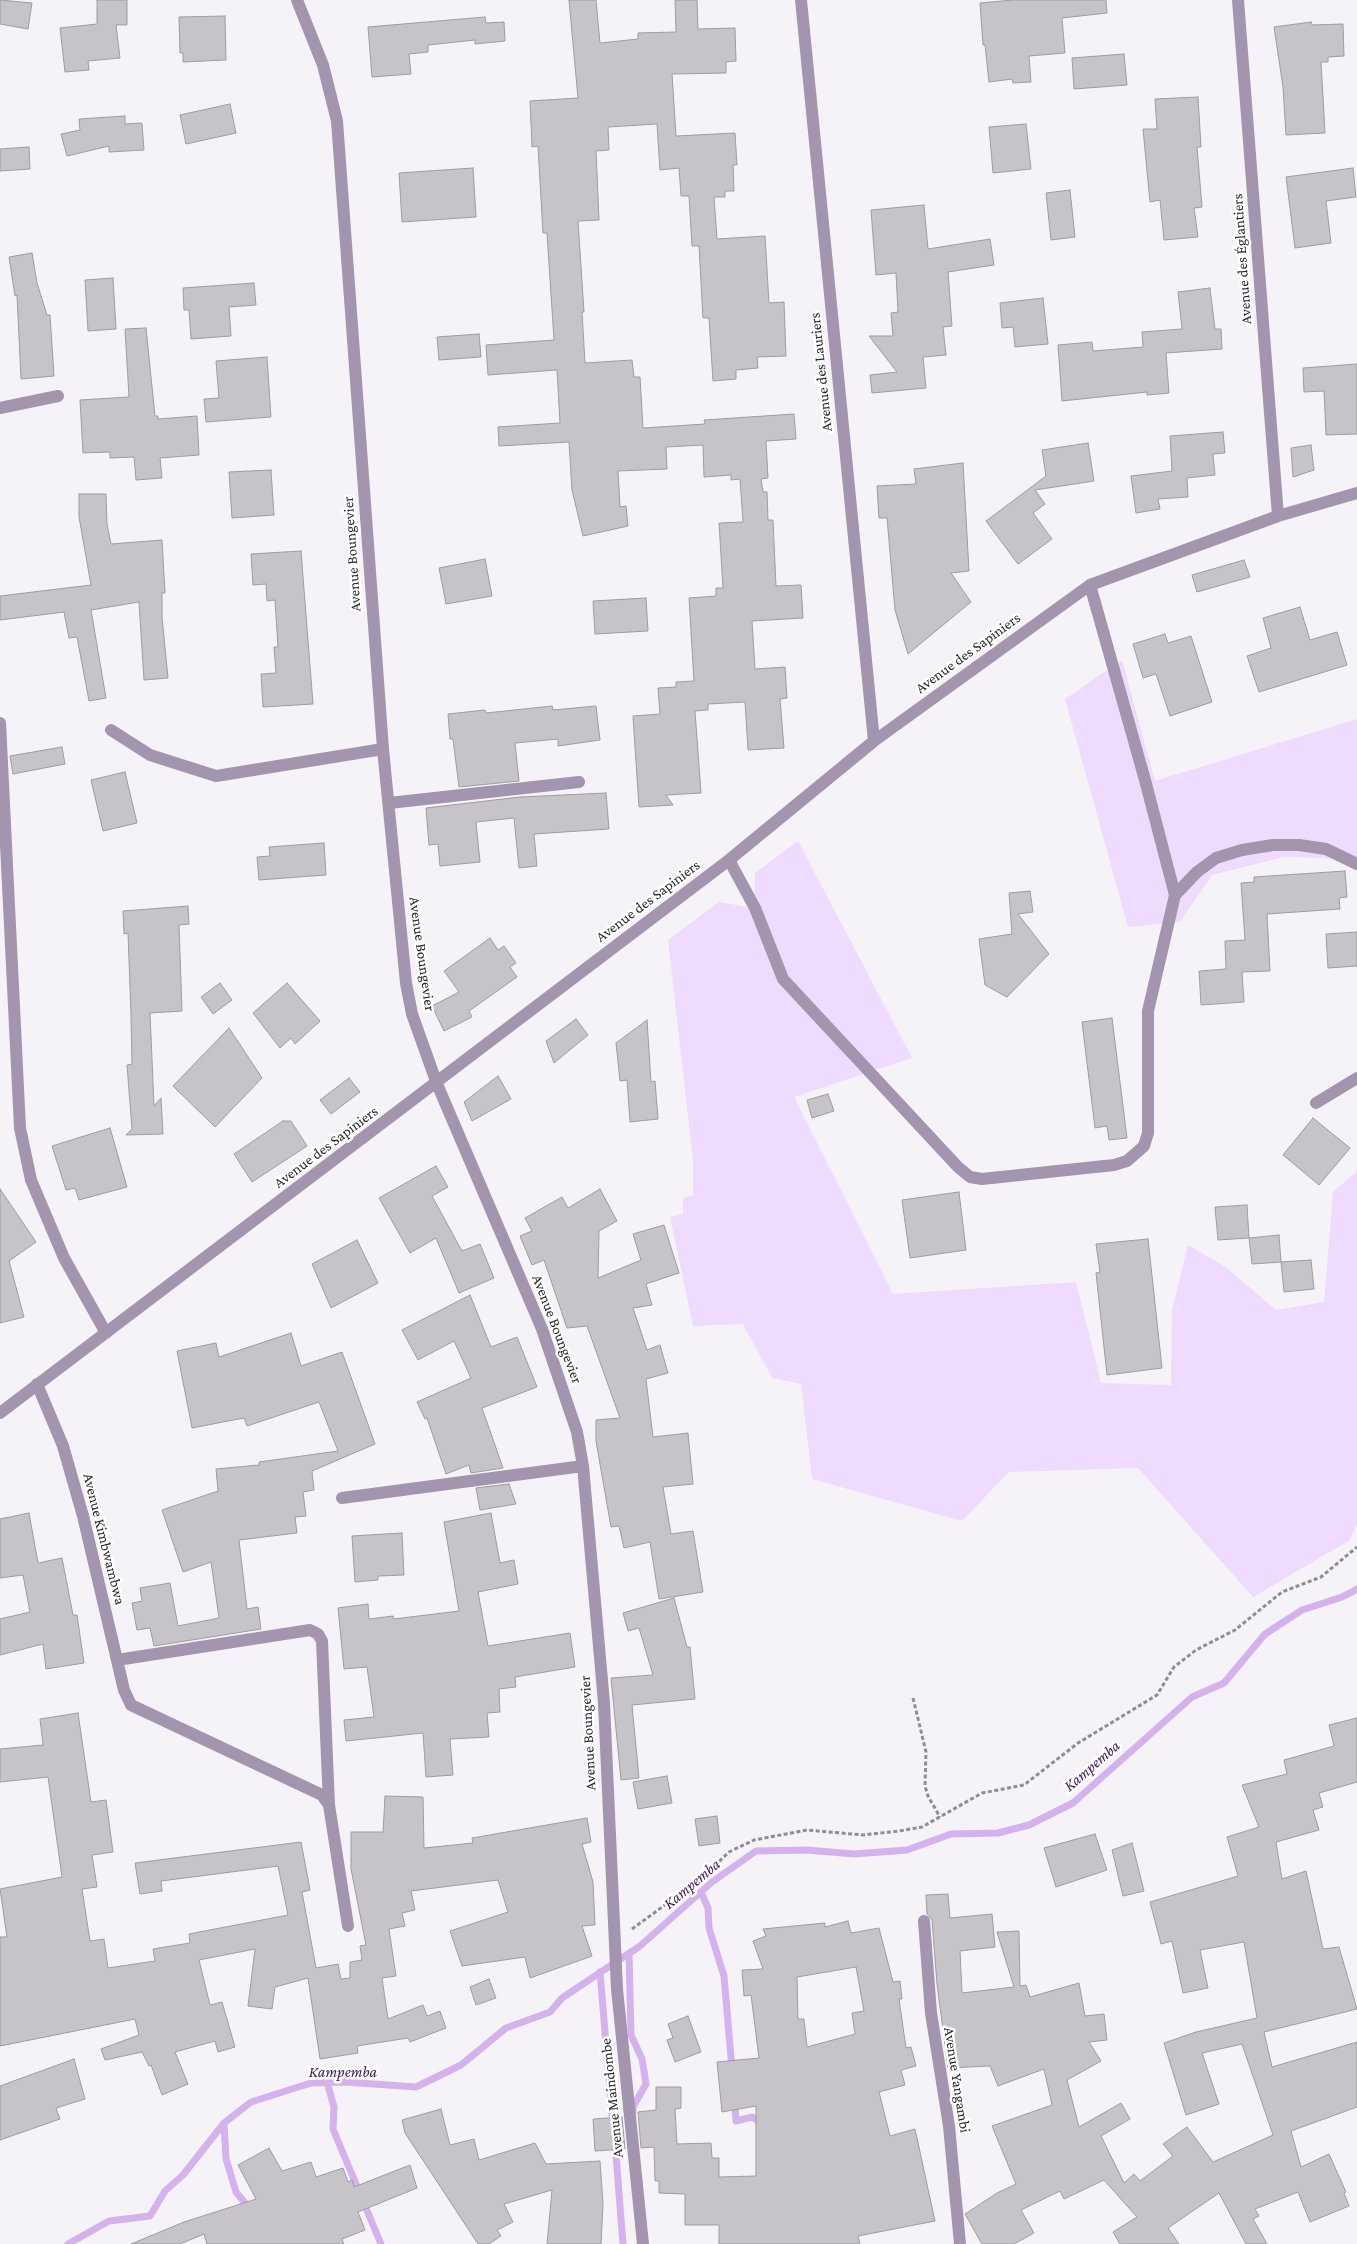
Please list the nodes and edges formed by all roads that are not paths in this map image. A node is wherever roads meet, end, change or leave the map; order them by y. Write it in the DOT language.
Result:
graph roads {
  1 [pos="297,0"];
  2 [pos="801,0"];
  3 [pos="1238,0"];
  4 [pos="58,396"];
  5 [pos="0,408"];
  6 [pos="1357,493"];
  7 [pos="1278,516"];
  8 [pos="1090,585"];
  9 [pos="0,723"];
  10 [pos="110,730"];
  11 [pos="874,740"];
  12 [pos="383,749"];
  13 [pos="579,782"];
  14 [pos="388,804"];
  15 [pos="729,860"];
  16 [pos="1357,864"];
  17 [pos="1175,895"];
  18 [pos="1357,1078"];
  19 [pos="436,1084"];
  20 [pos="1316,1103"];
  21 [pos="106,1333"];
  22 [pos="37,1384"];
  23 [pos="0,1413"];
  24 [pos="583,1466"];
  25 [pos="342,1498"];
  26 [pos="117,1660"];
  27 [pos="329,1805"];
  28 [pos="924,1921"];
  29 [pos="348,1926"];
  30 [pos="615,1943"];
  31 [pos="643,2244"];
  32 [pos="960,2244"];
  1 -- 12 [label="street, Avenue Boungevier"];
  2 -- 11 [label="street, Avenue des Lauriers"];
  3 -- 7 [label="street, Avenue des Églantiers"];
  4 -- 5 [label="street"];
  6 -- 7 [label="street, Avenue des Sapiniers"];
  7 -- 8 [label="street, Avenue des Sapiniers"];
  8 -- 11 [label="street, Avenue des Sapiniers"];
  8 -- 17 [label="street"];
  9 -- 21 [label="street"];
  10 -- 12 [label="street"];
  11 -- 15 [label="street, Avenue des Sapiniers"];
  12 -- 14 [label="street, Avenue Boungevier"];
  13 -- 14 [label="street"];
  14 -- 19 [label="street, Avenue Boungevier"];
  15 -- 17 [label="street"];
  15 -- 19 [label="street, Avenue des Sapiniers"];
  16 -- 17 [label="street"];
  18 -- 20 [label="street"];
  19 -- 21 [label="street, Avenue des Sapiniers"];
  19 -- 24 [label="street, Avenue Boungevier"];
  21 -- 22 [label="street, Avenue des Sapiniers"];
  22 -- 23 [label="street, Avenue des Sapiniers"];
  22 -- 26 [label="street, Avenue Kimbwambwa"];
  24 -- 25 [label="street"];
  24 -- 30 [label="street, Avenue Boungevier"];
  26 -- 27 [label="street, Avenue Kimbwambwa"];
  26 -- 27 [label="street"];
  27 -- 29 [label="street"];
  28 -- 32 [label="street, Avenue Yangambi"];
  30 -- 31 [label="street, Avenue Maindombe"];
}
